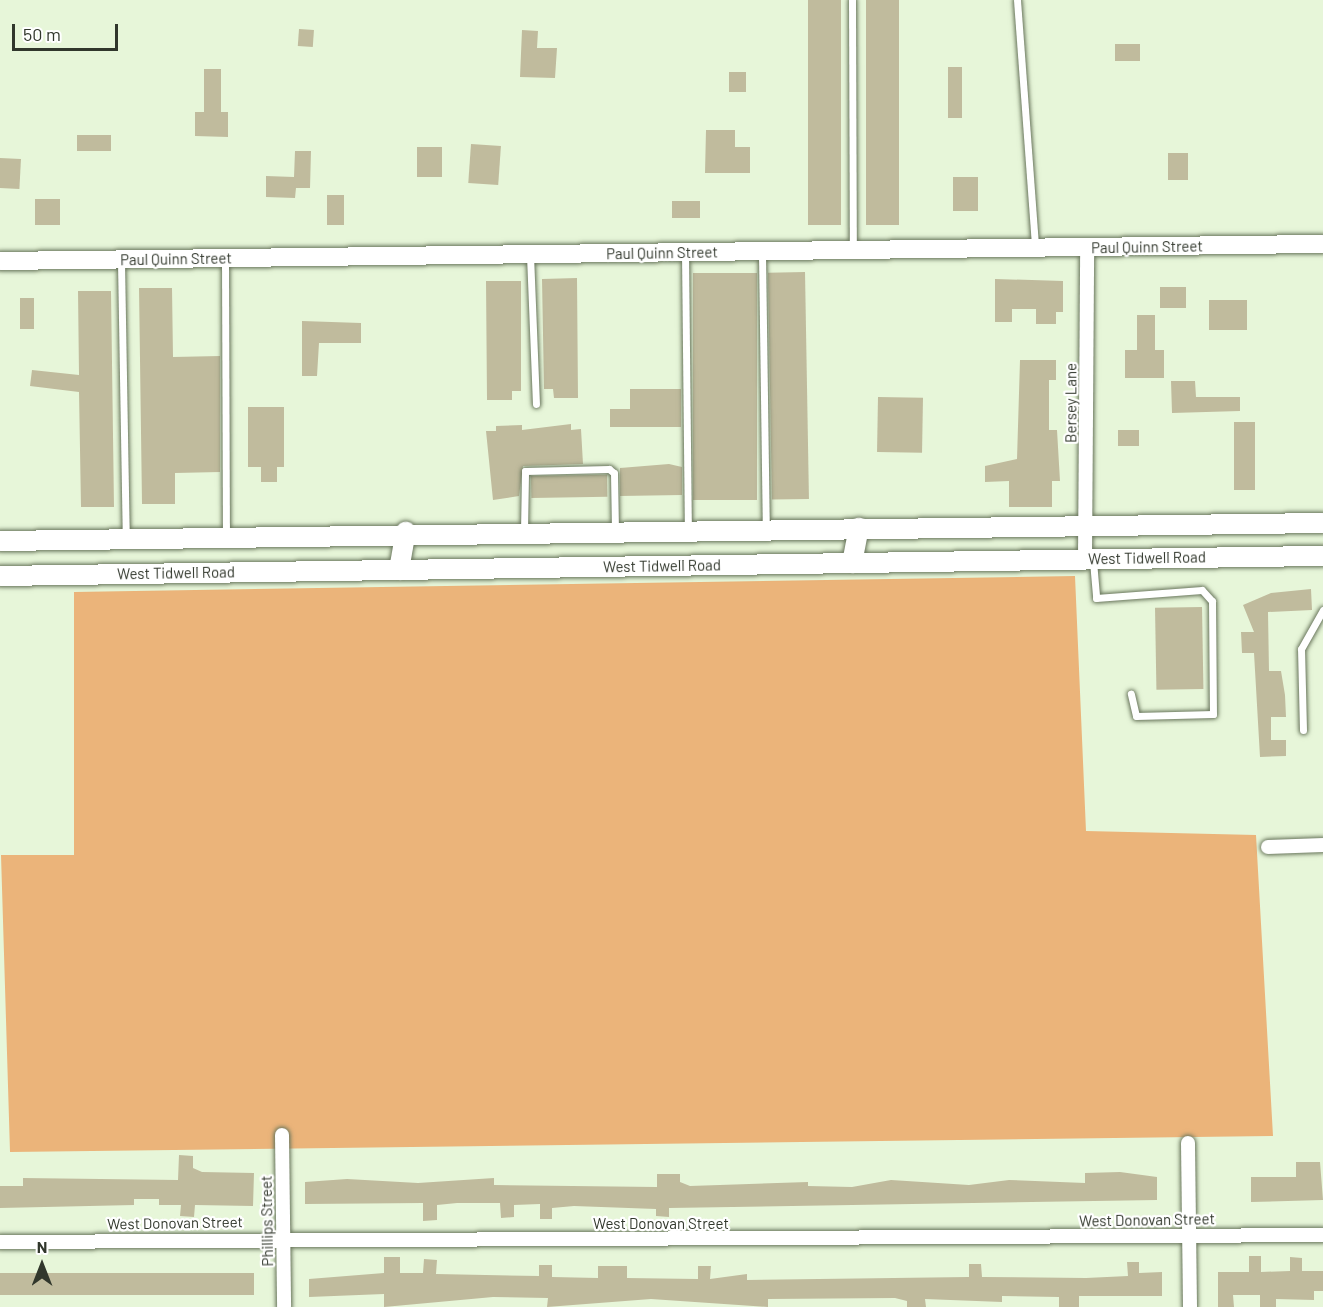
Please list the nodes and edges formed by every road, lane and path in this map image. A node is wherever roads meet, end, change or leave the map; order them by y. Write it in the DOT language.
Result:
graph roads {
  1 [pos="852,0"];
  2 [pos="1017,0"];
  3 [pos="1323,244"];
  4 [pos="1087,248"];
  5 [pos="1035,249"];
  6 [pos="853,250"];
  7 [pos="762,251"];
  8 [pos="685,252"];
  9 [pos="530,255"];
  10 [pos="225,258"];
  11 [pos="121,259"];
  12 [pos="0,261"];
  13 [pos="536,404"];
  14 [pos="1323,523"];
  15 [pos="1087,525"];
  16 [pos="859,528"];
  17 [pos="766,529"];
  18 [pos="615,530"];
  19 [pos="688,530"];
  20 [pos="524,531"];
  21 [pos="406,532"];
  22 [pos="226,536"];
  23 [pos="126,538"];
  24 [pos="0,541"];
  25 [pos="1323,556"];
  26 [pos="1089,559"];
  27 [pos="852,563"];
  28 [pos="399,570"];
  29 [pos="0,576"];
  30 [pos="1323,610"];
  31 [pos="1131,694"];
  32 [pos="1303,729"];
  33 [pos="1323,846"];
  34 [pos="1268,847"];
  35 [pos="282,1135"];
  36 [pos="1188,1143"];
  37 [pos="1323,1234"];
  38 [pos="1188,1236"];
  39 [pos="283,1239"];
  40 [pos="0,1242"];
  41 [pos="284,1307"];
  42 [pos="1190,1307"];
  1 -- 6 [label="lane"];
  2 -- 5 [label="lane"];
  3 -- 4 [label="street, Paul Quinn Street"];
  4 -- 5 [label="street, Paul Quinn Street"];
  4 -- 15 [label="street, Bersey Lane"];
  5 -- 6 [label="street, Paul Quinn Street"];
  6 -- 7 [label="street, Paul Quinn Street"];
  7 -- 8 [label="street, Paul Quinn Street"];
  7 -- 17 [label="lane"];
  8 -- 9 [label="street, Paul Quinn Street"];
  8 -- 19 [label="lane"];
  9 -- 10 [label="street, Paul Quinn Street"];
  9 -- 13 [label="lane"];
  10 -- 11 [label="street, Paul Quinn Street"];
  10 -- 22 [label="lane"];
  11 -- 12 [label="street, Paul Quinn Street"];
  11 -- 23 [label="lane"];
  14 -- 15 [label="main road"];
  15 -- 16 [label="main road"];
  15 -- 26 [label="street, Bersey Lane"];
  16 -- 17 [label="main road"];
  16 -- 27 [label="main road"];
  17 -- 19 [label="main road"];
  18 -- 19 [label="main road"];
  18 -- 20 [label="main road"];
  18 -- 20 [label="lane"];
  20 -- 21 [label="main road"];
  21 -- 22 [label="main road"];
  21 -- 28 [label="main road"];
  22 -- 23 [label="main road"];
  23 -- 24 [label="main road"];
  25 -- 26 [label="main road, West Tidwell Road"];
  26 -- 27 [label="main road, West Tidwell Road"];
  26 -- 31 [label="lane"];
  27 -- 28 [label="main road, West Tidwell Road"];
  28 -- 29 [label="main road, West Tidwell Road"];
  30 -- 32 [label="lane"];
  33 -- 34 [label="street"];
  35 -- 39 [label="street, Phillips Street"];
  36 -- 38 [label="street"];
  37 -- 38 [label="street, West Donovan Street"];
  38 -- 39 [label="street, West Donovan Street"];
  38 -- 42 [label="street"];
  39 -- 40 [label="street, West Donovan Street"];
  39 -- 41 [label="street, Phillips Street"];
}
